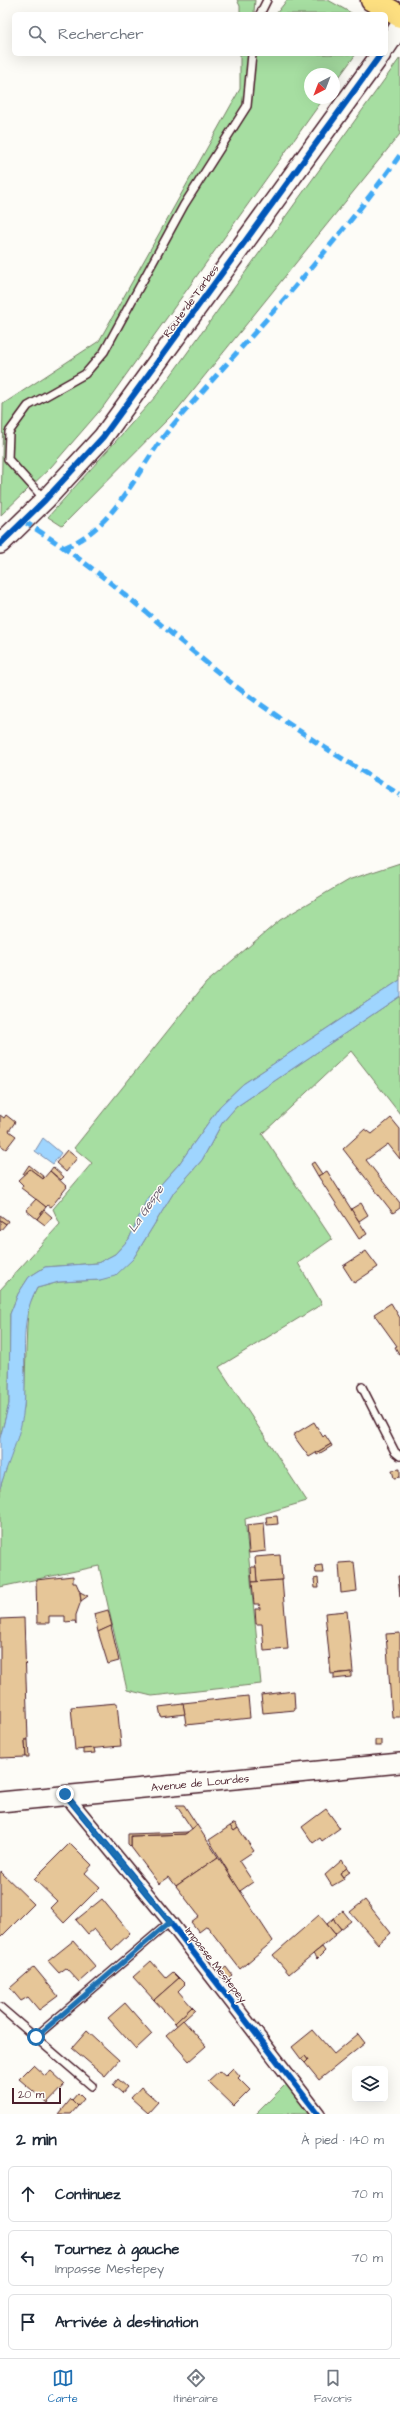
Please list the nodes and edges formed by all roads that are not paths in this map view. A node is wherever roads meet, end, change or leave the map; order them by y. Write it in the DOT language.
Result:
graph roads {
  1 [pos="267,0"];
  2 [pos="372,0"];
  3 [pos="261,12"];
  4 [pos="400,16"];
  5 [pos="400,26"];
  6 [pos="388,44"];
  7 [pos="252,56"];
  8 [pos="380,56"];
  9 [pos="46,500"];
  10 [pos="0,544"];
  11 [pos="362,1387"];
  12 [pos="400,1456"];
  13 [pos="400,1763"];
  14 [pos="65,1794"];
  15 [pos="0,1802"];
  16 [pos="170,1922"];
  17 [pos="0,2007"];
  18 [pos="36,2037"];
  19 [pos="92,2086"];
  20 [pos="318,2114"];
  1 -- 3 [label="lane"];
  2 -- 4 [label="highway"];
  5 -- 6 [label="street, Route de Tarbes"];
  7 -- 9 [label="lane"];
  8 -- 9 [label="street, Route de Tarbes"];
  9 -- 10 [label="street, Route de Tarbes"];
  11 -- 12 [label="lane"];
  13 -- 14 [label="street, Avenue de Lourdes"];
  14 -- 15 [label="street, Avenue de Lourdes"];
  14 -- 16 [label="street, Impasse Mestepey"];
  16 -- 18 [label="lane"];
  16 -- 20 [label="street, Impasse Mestepey"];
  17 -- 18 [label="lane"];
  18 -- 19 [label="lane"];
}
